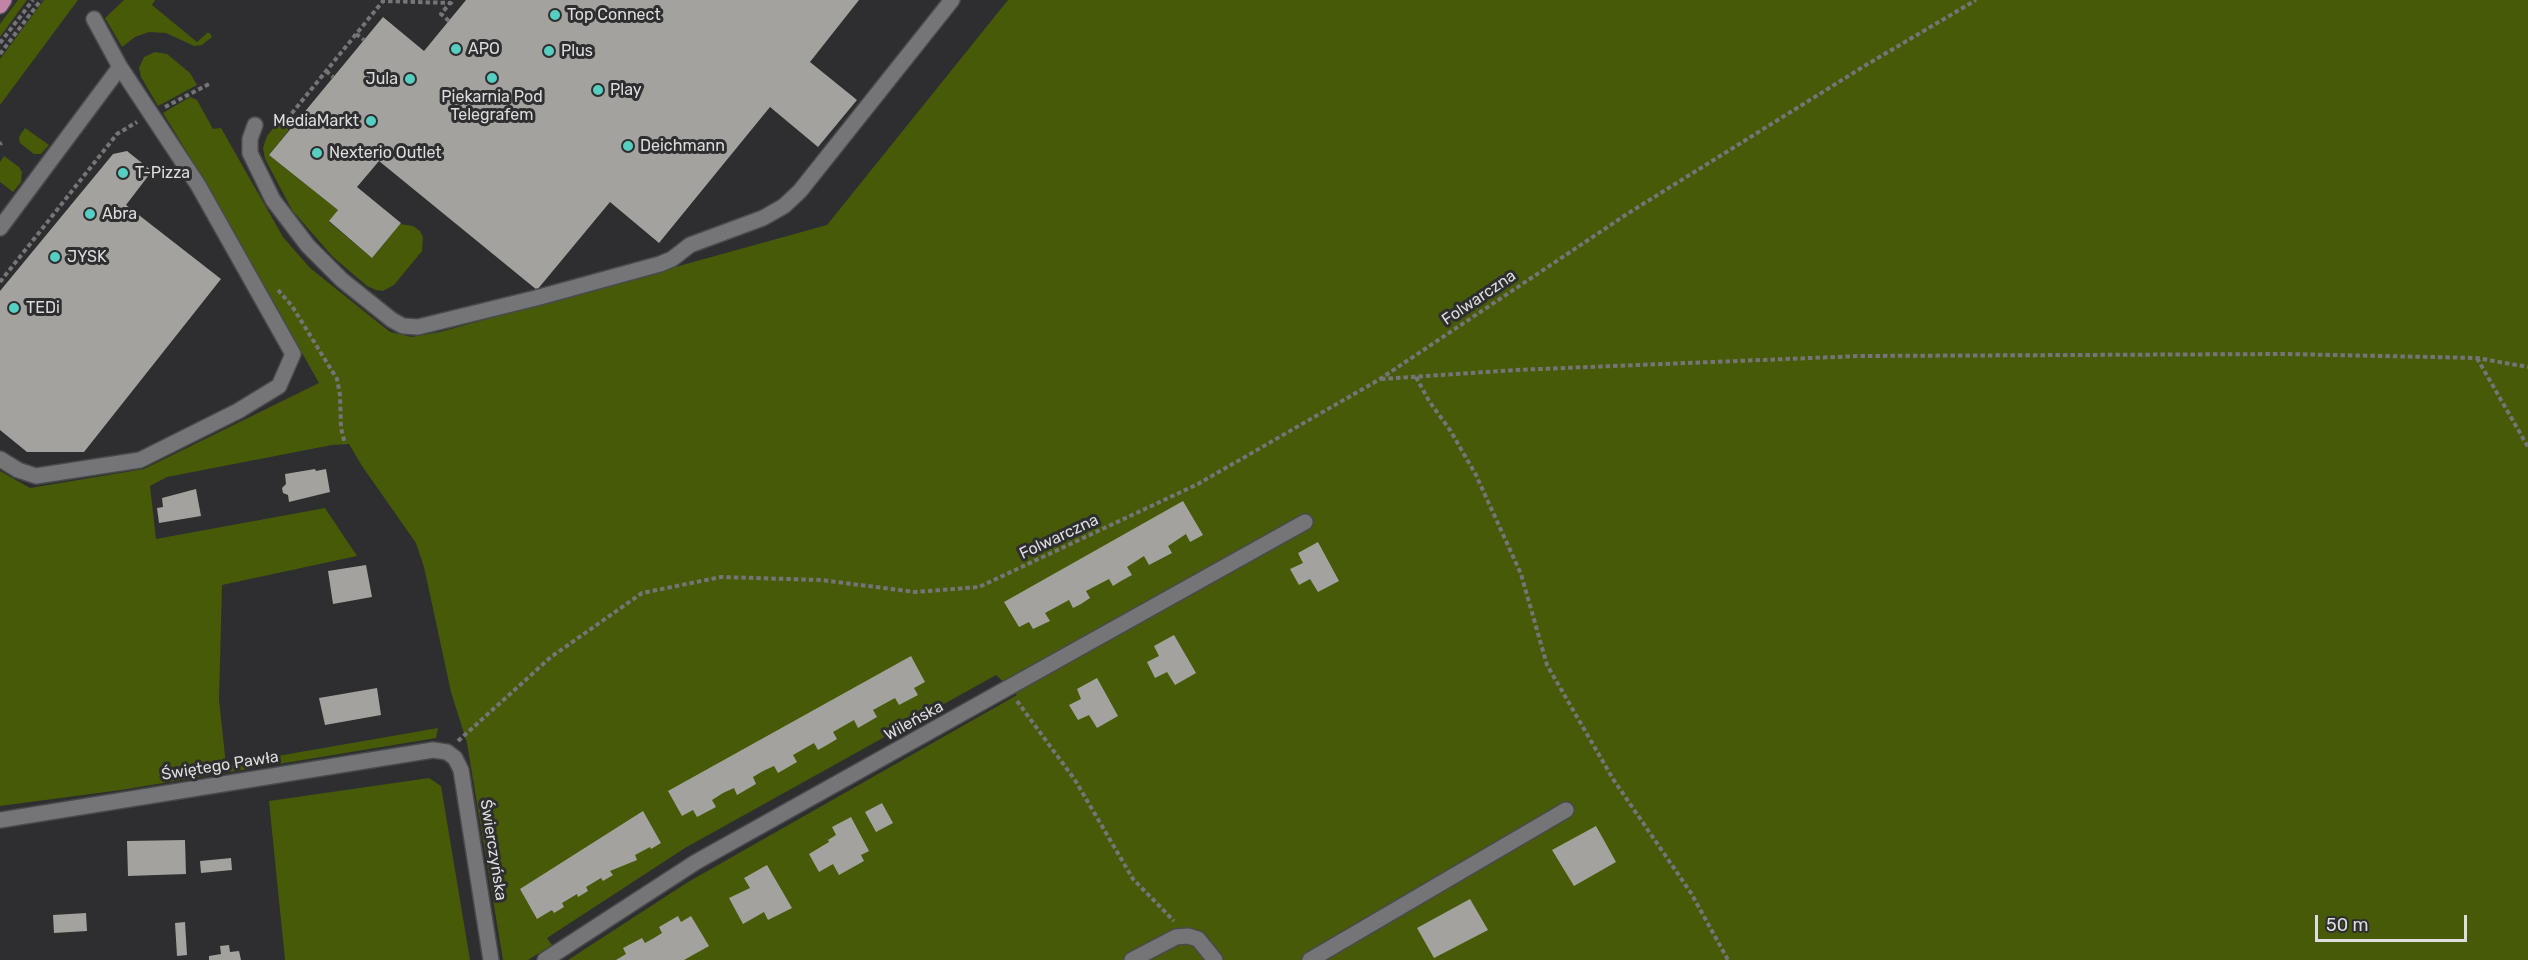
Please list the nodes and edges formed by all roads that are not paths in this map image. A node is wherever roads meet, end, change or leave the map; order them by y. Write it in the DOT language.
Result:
graph roads {
  1 [pos="4,0"];
  2 [pos="952,0"];
  3 [pos="0,6"];
  4 [pos="94,19"];
  5 [pos="120,67"];
  6 [pos="255,125"];
  7 [pos="3,219"];
  8 [pos="0,459"];
  9 [pos="1305,522"];
  10 [pos="447,752"];
  11 [pos="1566,810"];
  12 [pos="0,820"];
  13 [pos="491,960"];
  14 [pos="545,960"];
  15 [pos="1132,960"];
  16 [pos="1215,960"];
  17 [pos="1310,960"];
  1 -- 3 [label="main road"];
  2 -- 6 [label="street"];
  4 -- 5 [label="street"];
  5 -- 7 [label="street"];
  5 -- 8 [label="street"];
  9 -- 14 [label="street, Wileńska"];
  10 -- 12 [label="street, Świętego Pawła"];
  10 -- 13 [label="street, Świerczyńska"];
  11 -- 17 [label="street"];
  15 -- 16 [label="street"];
}
